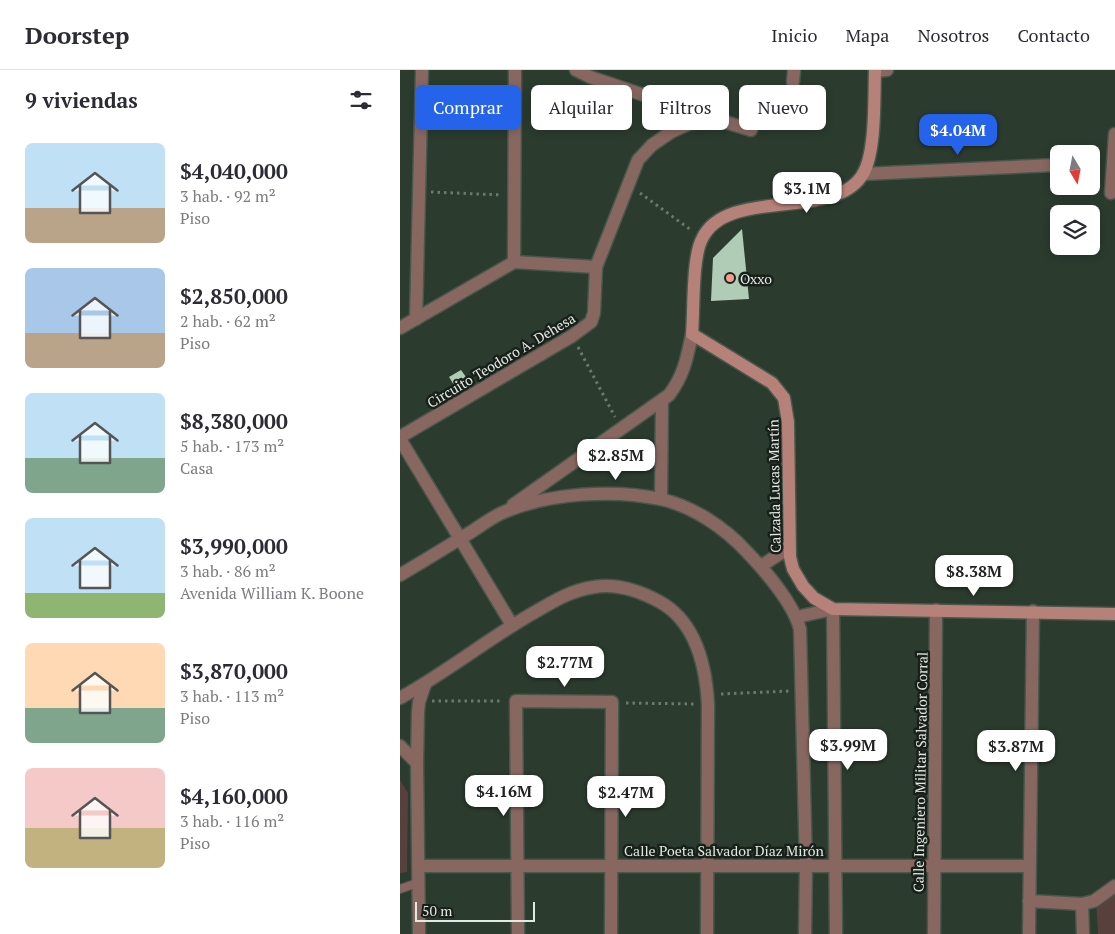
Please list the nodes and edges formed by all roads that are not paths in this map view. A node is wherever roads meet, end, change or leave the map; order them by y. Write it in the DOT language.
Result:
graph roads {
  1 [pos="422,70"];
  2 [pos="515,70"];
  3 [pos="576,70"];
  4 [pos="879,70"];
  5 [pos="642,94"];
  6 [pos="674,130"];
  7 [pos="1115,134"];
  8 [pos="1050,165"];
  9 [pos="863,174"];
  10 [pos="1114,175"];
  11 [pos="1111,193"];
  12 [pos="514,262"];
  13 [pos="596,267"];
  14 [pos="416,319"];
  15 [pos="400,328"];
  16 [pos="692,334"];
  17 [pos="662,401"];
  18 [pos="400,438"];
  19 [pos="661,499"];
  20 [pos="503,512"];
  21 [pos="461,538"];
  22 [pos="789,545"];
  23 [pos="761,566"];
  24 [pos="400,575"];
  25 [pos="833,609"];
  26 [pos="936,610"];
  27 [pos="1033,611"];
  28 [pos="1115,614"];
  29 [pos="798,617"];
  30 [pos="512,625"];
  31 [pos="425,684"];
  32 [pos="400,698"];
  33 [pos="400,746"];
  34 [pos="417,763"];
  35 [pos="612,865"];
  36 [pos="419,866"];
  37 [pos="518,866"];
  38 [pos="708,866"];
  39 [pos="806,866"];
  40 [pos="835,866"];
  41 [pos="934,866"];
  42 [pos="1028,866"];
  43 [pos="420,882"];
  44 [pos="1115,886"];
  45 [pos="400,889"];
  46 [pos="1029,900"];
  47 [pos="1082,904"];
  48 [pos="419,934"];
  49 [pos="518,934"];
  50 [pos="611,934"];
  51 [pos="707,934"];
  52 [pos="805,934"];
  53 [pos="836,934"];
  54 [pos="934,934"];
  55 [pos="1029,934"];
  56 [pos="1083,934"];
  1 -- 14 [label="street"];
  2 -- 12 [label="street"];
  3 -- 5 [label="street"];
  4 -- 9 [label="street"];
  6 -- 13 [label="street, Circuito Teodoro A. Dehesa"];
  7 -- 10 [label="street"];
  8 -- 9 [label="street"];
  9 -- 16 [label="street"];
  10 -- 11 [label="street"];
  12 -- 13 [label="street"];
  12 -- 14 [label="street"];
  13 -- 18 [label="street, Circuito Teodoro A. Dehesa"];
  14 -- 15 [label="street"];
  16 -- 17 [label="street"];
  16 -- 22 [label="street, Calzada Lucas Martín"];
  17 -- 19 [label="street"];
  17 -- 20 [label="street"];
  18 -- 21 [label="street"];
  19 -- 20 [label="street"];
  19 -- 23 [label="street"];
  20 -- 21 [label="street"];
  21 -- 24 [label="street"];
  21 -- 30 [label="street"];
  22 -- 23 [label="street"];
  22 -- 25 [label="street, Calzada Lucas Martín"];
  23 -- 29 [label="street"];
  25 -- 26 [label="street"];
  25 -- 29 [label="street"];
  25 -- 40 [label="street"];
  26 -- 27 [label="street"];
  26 -- 41 [label="street, Calle Ingeniero Militar Salvador Corral"];
  27 -- 28 [label="street"];
  27 -- 42 [label="street"];
  29 -- 39 [label="street"];
  30 -- 31 [label="street"];
  30 -- 38 [label="street"];
  31 -- 32 [label="street"];
  31 -- 34 [label="street"];
  33 -- 34 [label="street"];
  34 -- 36 [label="street"];
  35 -- 37 [label="street, Calle Poeta Salvador Díaz Mirón"];
  35 -- 37 [label="street"];
  35 -- 38 [label="street, Calle Poeta Salvador Díaz Mirón"];
  35 -- 50 [label="street"];
  36 -- 37 [label="street, Calle Poeta Salvador Díaz Mirón"];
  36 -- 43 [label="street"];
  37 -- 49 [label="street"];
  38 -- 39 [label="street, Calle Poeta Salvador Díaz Mirón"];
  38 -- 51 [label="street"];
  39 -- 40 [label="street, Calle Poeta Salvador Díaz Mirón"];
  39 -- 52 [label="street"];
  40 -- 41 [label="street, Calle Poeta Salvador Díaz Mirón"];
  40 -- 53 [label="street"];
  41 -- 42 [label="street, Calle Poeta Salvador Díaz Mirón"];
  41 -- 54 [label="street, Calle Ingeniero Militar Salvador Corral"];
  42 -- 46 [label="street"];
  43 -- 45 [label="lane"];
  43 -- 48 [label="street"];
  44 -- 47 [label="street"];
  46 -- 47 [label="street"];
  46 -- 55 [label="street"];
  47 -- 56 [label="street"];
}
